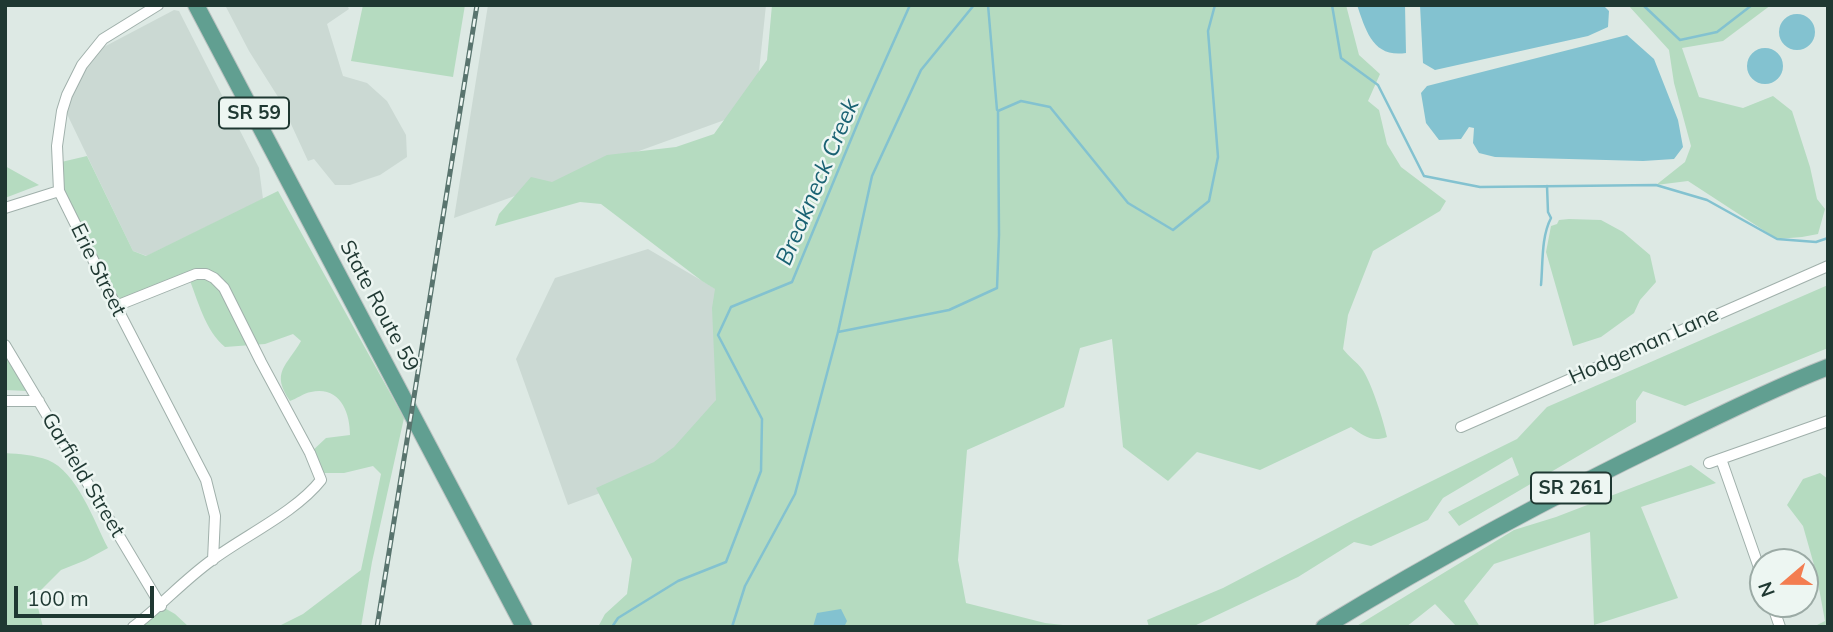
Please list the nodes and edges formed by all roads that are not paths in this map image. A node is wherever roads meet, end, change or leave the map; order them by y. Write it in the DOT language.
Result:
graph roads {
  1 [pos="158,5"];
  2 [pos="196,5"];
  3 [pos="59,191"];
  4 [pos="5,208"];
  5 [pos="1828,265"];
  6 [pos="116,306"];
  7 [pos="5,345"];
  8 [pos="1828,367"];
  9 [pos="5,401"];
  10 [pos="39,401"];
  11 [pos="1828,421"];
  12 [pos="1461,427"];
  13 [pos="1721,458"];
  14 [pos="1709,463"];
  15 [pos="1752,548"];
  16 [pos="213,559"];
  17 [pos="161,606"];
  18 [pos="133,627"];
  19 [pos="524,627"];
  20 [pos="1324,627"];
  1 -- 3 [label="street, Erie Street"];
  2 -- 19 [label="main road, State Route 59 / SR 59"];
  3 -- 4 [label="street"];
  3 -- 6 [label="street, Erie Street"];
  5 -- 12 [label="street, Hodgeman Lane"];
  6 -- 16 [label="street, Erie Street"];
  6 -- 16 [label="street"];
  7 -- 10 [label="street, Garfield Street"];
  8 -- 20 [label="main road, SR 261"];
  9 -- 10 [label="street"];
  10 -- 17 [label="street, Garfield Street"];
  11 -- 13 [label="street"];
  13 -- 14 [label="street"];
  13 -- 15 [label="street"];
  16 -- 17 [label="street"];
  17 -- 18 [label="street"];
}
